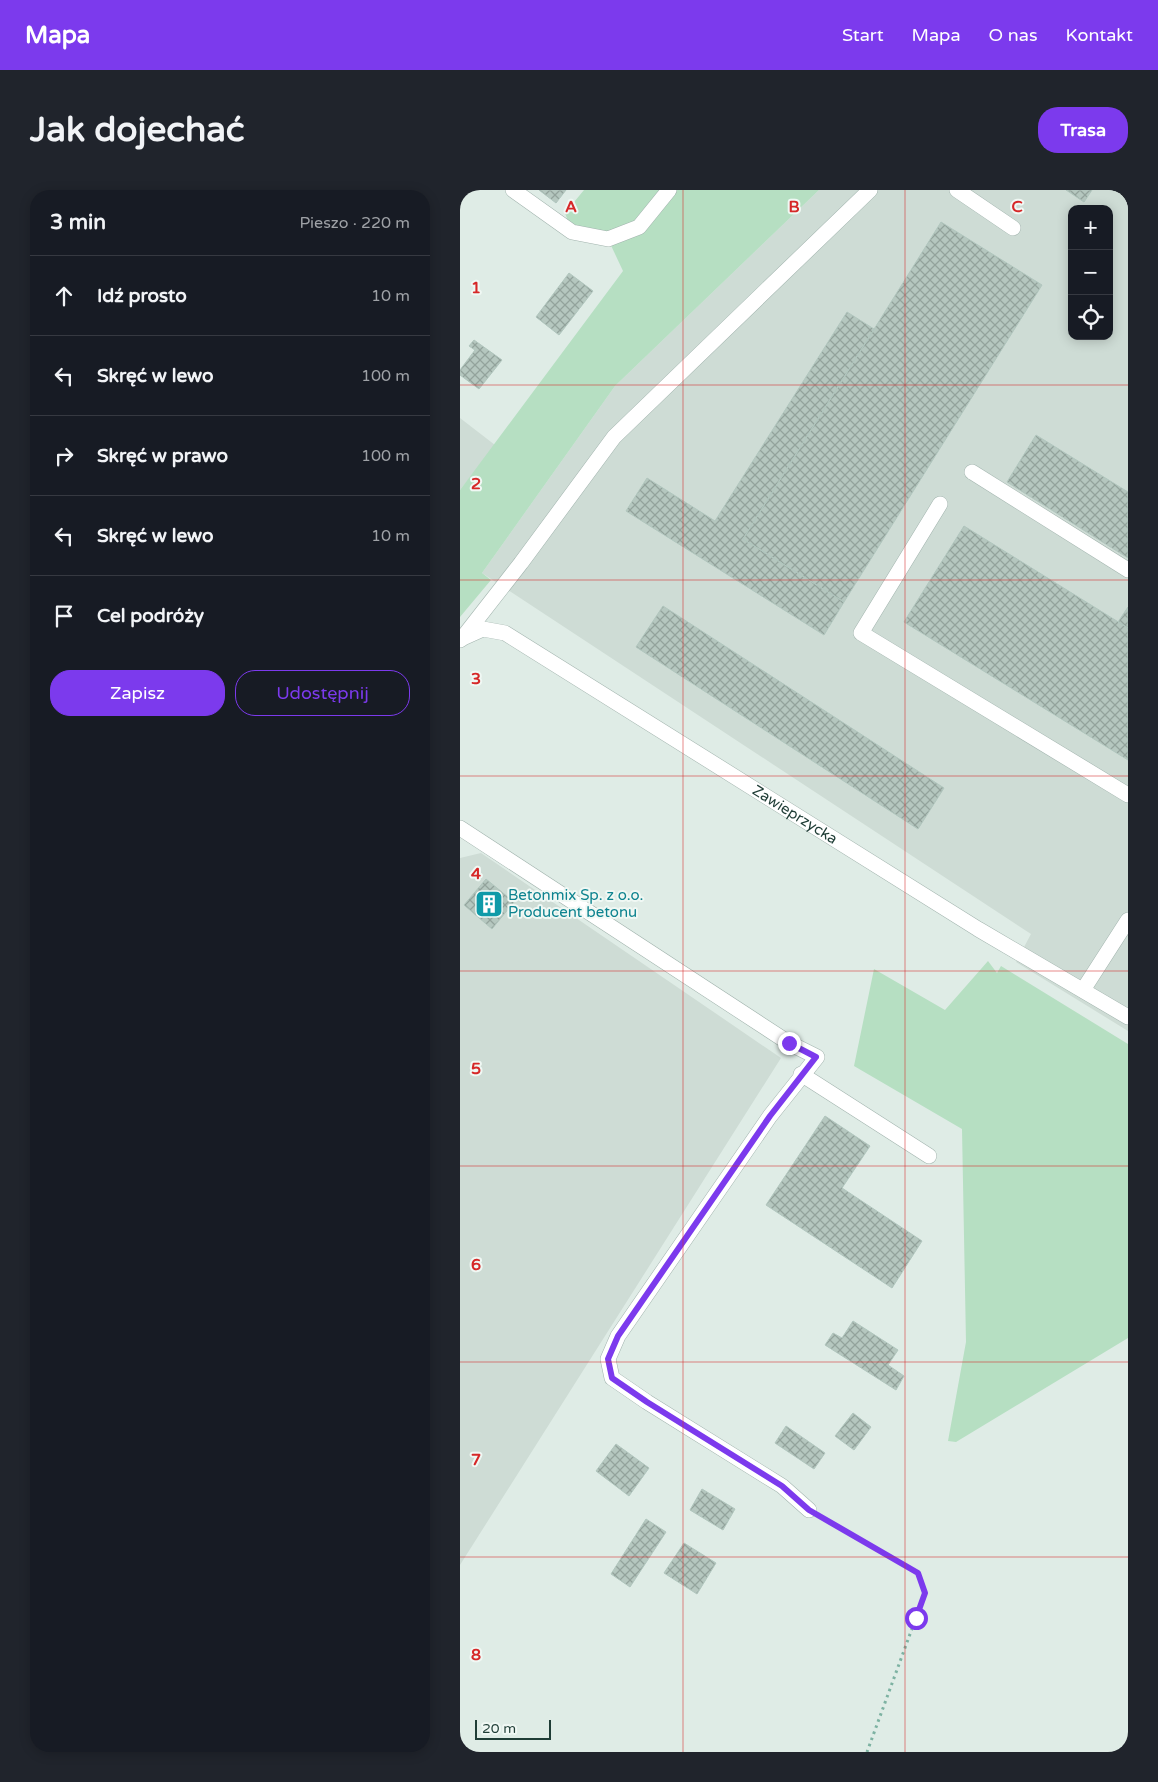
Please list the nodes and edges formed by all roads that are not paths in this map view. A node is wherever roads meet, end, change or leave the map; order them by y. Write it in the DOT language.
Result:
graph roads {
  1 [pos="513,190"];
  2 [pos="669,190"];
  3 [pos="870,190"];
  4 [pos="957,190"];
  5 [pos="1013,228"];
  6 [pos="972,472"];
  7 [pos="940,504"];
  8 [pos="1128,570"];
  9 [pos="461,639"];
  10 [pos="1128,795"];
  11 [pos="460,828"];
  12 [pos="1128,920"];
  13 [pos="1083,990"];
  14 [pos="1128,1017"];
  15 [pos="802,1074"];
  16 [pos="929,1156"];
  17 [pos="809,1510"];
  1 -- 2 [label="street"];
  3 -- 9 [label="street"];
  4 -- 5 [label="street"];
  6 -- 8 [label="street"];
  7 -- 10 [label="street"];
  9 -- 13 [label="street, Zawieprzycka"];
  11 -- 15 [label="street"];
  12 -- 13 [label="street"];
  13 -- 14 [label="street, Zawieprzycka"];
  15 -- 16 [label="street"];
  15 -- 17 [label="street"];
}
